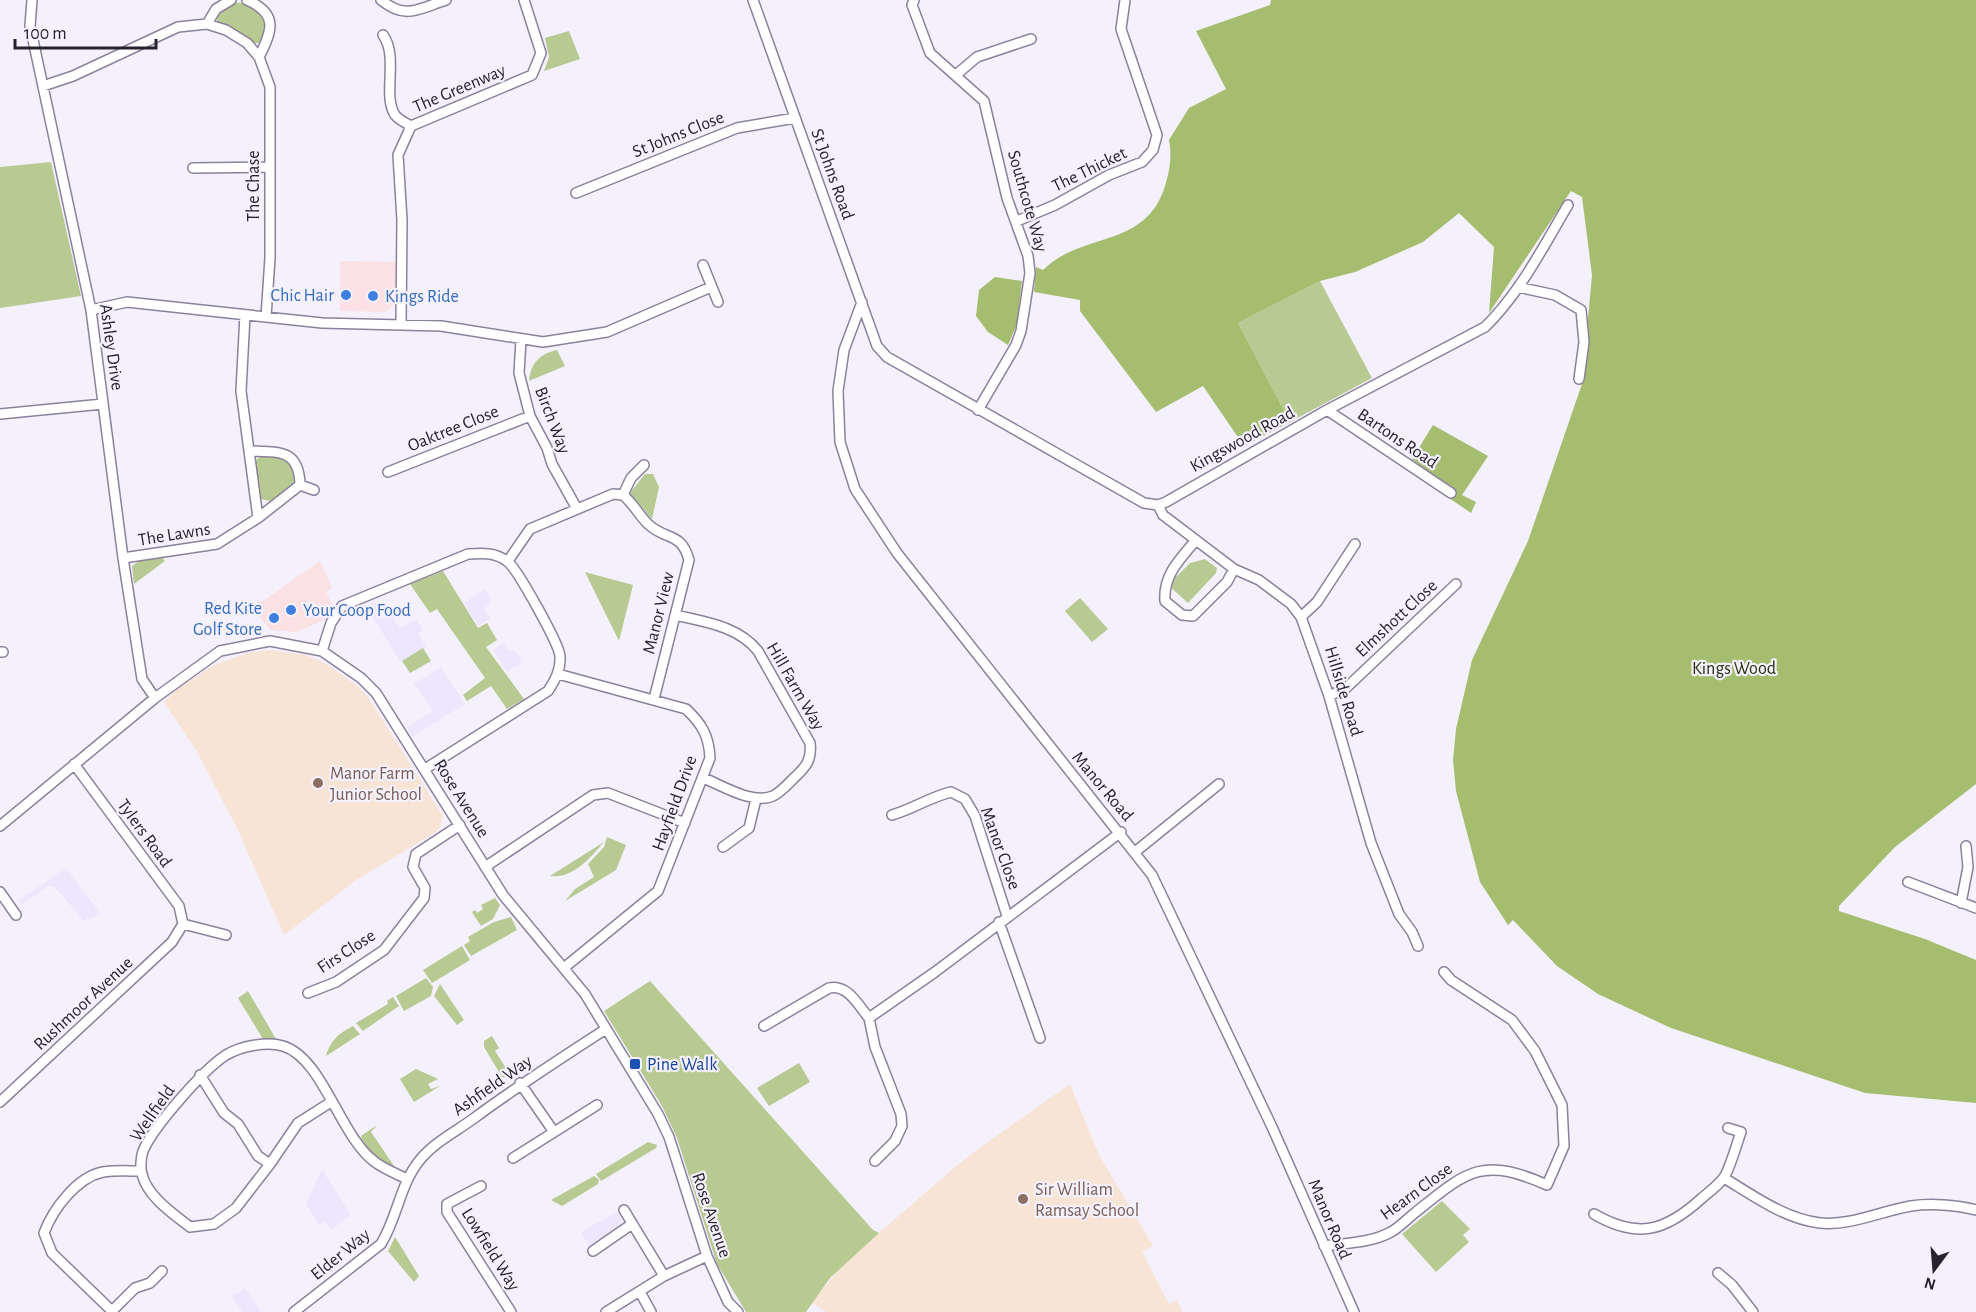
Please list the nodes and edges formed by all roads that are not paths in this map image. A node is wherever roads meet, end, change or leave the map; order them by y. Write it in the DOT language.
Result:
graph roads {
  1 [pos="32,0"];
  2 [pos="231,0"];
  3 [pos="247,0"];
  4 [pos="381,0"];
  5 [pos="446,0"];
  6 [pos="524,0"];
  7 [pos="753,0"];
  8 [pos="914,0"];
  9 [pos="1125,0"];
  10 [pos="207,24"];
  11 [pos="383,35"];
  12 [pos="1031,39"];
  13 [pos="259,57"];
  14 [pos="957,74"];
  15 [pos="43,86"];
  16 [pos="795,118"];
  17 [pos="411,126"];
  18 [pos="270,167"];
  19 [pos="194,168"];
  20 [pos="576,193"];
  21 [pos="1568,205"];
  22 [pos="1017,221"];
  23 [pos="704,265"];
  24 [pos="711,287"];
  25 [pos="1518,287"];
  26 [pos="718,302"];
  27 [pos="862,302"];
  28 [pos="91,310"];
  29 [pos="245,315"];
  30 [pos="266,317"];
  31 [pos="401,324"];
  32 [pos="521,340"];
  33 [pos="1579,379"];
  34 [pos="103,404"];
  35 [pos="978,410"];
  36 [pos="1327,410"];
  37 [pos="0,414"];
  38 [pos="530,416"];
  39 [pos="250,451"];
  40 [pos="644,465"];
  41 [pos="388,472"];
  42 [pos="300,485"];
  43 [pos="314,490"];
  44 [pos="1451,494"];
  45 [pos="622,495"];
  46 [pos="1158,505"];
  47 [pos="576,507"];
  48 [pos="258,518"];
  49 [pos="1196,540"];
  50 [pos="1355,544"];
  51 [pos="123,558"];
  52 [pos="508,561"];
  53 [pos="1233,569"];
  54 [pos="1456,584"];
  55 [pos="675,615"];
  56 [pos="1301,618"];
  57 [pos="322,651"];
  58 [pos="558,674"];
  59 [pos="1329,696"];
  60 [pos="155,698"];
  61 [pos="654,699"];
  62 [pos="74,764"];
  63 [pos="425,769"];
  64 [pos="703,778"];
  65 [pos="1219,784"];
  66 [pos="756,799"];
  67 [pos="892,815"];
  68 [pos="685,823"];
  69 [pos="460,825"];
  70 [pos="0,826"];
  71 [pos="1120,832"];
  72 [pos="1966,846"];
  73 [pos="723,847"];
  74 [pos="1135,852"];
  75 [pos="486,867"];
  76 [pos="1908,882"];
  77 [pos="0,892"];
  78 [pos="1961,903"];
  79 [pos="1976,908"];
  80 [pos="16,915"];
  81 [pos="1003,919"];
  82 [pos="183,924"];
  83 [pos="226,935"];
  84 [pos="1418,946"];
  85 [pos="565,966"];
  86 [pos="1444,972"];
  87 [pos="308,993"];
  88 [pos="870,1018"];
  89 [pos="764,1026"];
  90 [pos="606,1029"];
  91 [pos="1040,1038"];
  92 [pos="200,1075"];
  93 [pos="520,1083"];
  94 [pos="0,1102"];
  95 [pos="331,1102"];
  96 [pos="597,1105"];
  97 [pos="1728,1128"];
  98 [pos="554,1131"];
  99 [pos="513,1158"];
  100 [pos="874,1161"];
  101 [pos="270,1164"];
  102 [pos="141,1170"];
  103 [pos="1724,1178"];
  104 [pos="407,1179"];
  105 [pos="481,1186"];
  106 [pos="624,1210"];
  107 [pos="1976,1210"];
  108 [pos="1594,1214"];
  109 [pos="632,1224"];
  110 [pos="1324,1246"];
  111 [pos="593,1251"];
  112 [pos="707,1256"];
  113 [pos="162,1270"];
  114 [pos="1718,1273"];
  115 [pos="664,1276"];
  116 [pos="640,1292"];
  117 [pos="112,1311"];
  118 [pos="294,1312"];
  119 [pos="511,1312"];
  120 [pos="606,1312"];
  121 [pos="651,1312"];
  122 [pos="738,1312"];
  123 [pos="1354,1312"];
  124 [pos="1753,1312"];
  1 -- 15 [label="street, Ashley Drive"];
  2 -- 10 [label="street"];
  3 -- 13 [label="street"];
  4 -- 5 [label="street"];
  6 -- 17 [label="street, The Greenway"];
  7 -- 16 [label="street, St Johns Road"];
  8 -- 14 [label="street, Southcote Way"];
  9 -- 22 [label="street, The Thicket"];
  10 -- 13 [label="street, The Chase"];
  10 -- 15 [label="street, The Chase"];
  11 -- 17 [label="street"];
  12 -- 14 [label="street"];
  13 -- 18 [label="street, The Chase"];
  14 -- 22 [label="street, Southcote Way"];
  15 -- 28 [label="street, Ashley Drive"];
  16 -- 20 [label="street, St Johns Close"];
  16 -- 27 [label="street, St Johns Road"];
  17 -- 31 [label="street, The Greenway"];
  18 -- 19 [label="street"];
  18 -- 30 [label="street, The Chase"];
  21 -- 25 [label="street, Kingswood Road"];
  22 -- 35 [label="street, Southcote Way"];
  23 -- 24 [label="street"];
  24 -- 26 [label="street"];
  24 -- 32 [label="street"];
  25 -- 33 [label="street"];
  25 -- 36 [label="street, Kingswood Road"];
  27 -- 35 [label="street, St Johns Road"];
  27 -- 71 [label="street, Manor Road"];
  28 -- 29 [label="street"];
  28 -- 34 [label="street, Ashley Drive"];
  29 -- 30 [label="street"];
  29 -- 39 [label="street"];
  30 -- 31 [label="street"];
  31 -- 32 [label="street"];
  32 -- 38 [label="street, Birch Way"];
  34 -- 37 [label="street"];
  34 -- 51 [label="street, Ashley Drive"];
  35 -- 46 [label="street"];
  36 -- 44 [label="street, Bartons Road"];
  36 -- 46 [label="street, Kingswood Road"];
  38 -- 41 [label="street, Oaktree Close"];
  38 -- 47 [label="street, Birch Way"];
  39 -- 42 [label="street"];
  39 -- 48 [label="street"];
  40 -- 45 [label="street"];
  42 -- 43 [label="street"];
  42 -- 48 [label="street, The Lawns"];
  45 -- 47 [label="street"];
  45 -- 55 [label="street, Manor View"];
  46 -- 49 [label="street, Hillside Road"];
  47 -- 52 [label="street"];
  48 -- 51 [label="street, The Lawns"];
  49 -- 53 [label="street, Hillside Road"];
  49 -- 53 [label="street"];
  50 -- 56 [label="street"];
  51 -- 60 [label="street, Ashley Drive"];
  52 -- 57 [label="street"];
  52 -- 58 [label="street"];
  53 -- 56 [label="street, Hillside Road"];
  54 -- 59 [label="street, Elmshott Close"];
  55 -- 61 [label="street, Manor View"];
  55 -- 66 [label="street, Hill Farm Way"];
  56 -- 59 [label="street, Hillside Road"];
  57 -- 60 [label="street, Rose Avenue"];
  57 -- 63 [label="street, Rose Avenue"];
  58 -- 61 [label="street, Hayfield Drive"];
  58 -- 63 [label="street"];
  59 -- 84 [label="street, Hillside Road"];
  60 -- 62 [label="street, Rose Avenue"];
  61 -- 64 [label="street, Hayfield Drive"];
  62 -- 70 [label="street, Rose Avenue"];
  62 -- 82 [label="street, Tylers Road"];
  63 -- 69 [label="street, Rose Avenue"];
  64 -- 66 [label="street"];
  64 -- 68 [label="street, Hayfield Drive"];
  65 -- 74 [label="street"];
  66 -- 73 [label="street"];
  67 -- 81 [label="street, Manor Close"];
  68 -- 75 [label="street"];
  68 -- 85 [label="street, Hayfield Drive"];
  69 -- 75 [label="street, Rose Avenue"];
  69 -- 87 [label="street, Firs Close"];
  71 -- 74 [label="street, Manor Road"];
  71 -- 81 [label="street, Manor Close"];
  72 -- 78 [label="street"];
  74 -- 110 [label="street, Manor Road"];
  75 -- 85 [label="street, Rose Avenue"];
  76 -- 78 [label="street"];
  77 -- 80 [label="street"];
  78 -- 79 [label="street"];
  81 -- 88 [label="street, Manor Close"];
  81 -- 91 [label="street, Manor Close"];
  82 -- 83 [label="street"];
  82 -- 94 [label="street, Rushmoor Avenue"];
  85 -- 90 [label="street, Rose Avenue"];
  86 -- 110 [label="street, Hearn Close"];
  88 -- 89 [label="street"];
  88 -- 100 [label="street"];
  90 -- 93 [label="street, Ashfield Way"];
  90 -- 112 [label="street, Rose Avenue"];
  92 -- 95 [label="street, Wellfield"];
  92 -- 101 [label="street, Wellfield"];
  92 -- 102 [label="street, Wellfield"];
  93 -- 98 [label="street"];
  93 -- 104 [label="street, Ashfield Way"];
  95 -- 101 [label="street, Wellfield"];
  95 -- 104 [label="street, Wellfield"];
  96 -- 98 [label="street"];
  97 -- 103 [label="street"];
  98 -- 99 [label="street"];
  101 -- 102 [label="street, Wellfield"];
  102 -- 117 [label="street"];
  103 -- 107 [label="street"];
  103 -- 108 [label="street"];
  104 -- 118 [label="street, Elder Way"];
  105 -- 119 [label="street, Lowfield Way"];
  106 -- 109 [label="street"];
  109 -- 111 [label="street"];
  109 -- 115 [label="street"];
  110 -- 123 [label="street, Manor Road"];
  112 -- 115 [label="street"];
  112 -- 122 [label="street, Rose Avenue"];
  113 -- 117 [label="street"];
  114 -- 124 [label="street"];
  115 -- 116 [label="street"];
  116 -- 120 [label="street"];
  116 -- 121 [label="street"];
}
